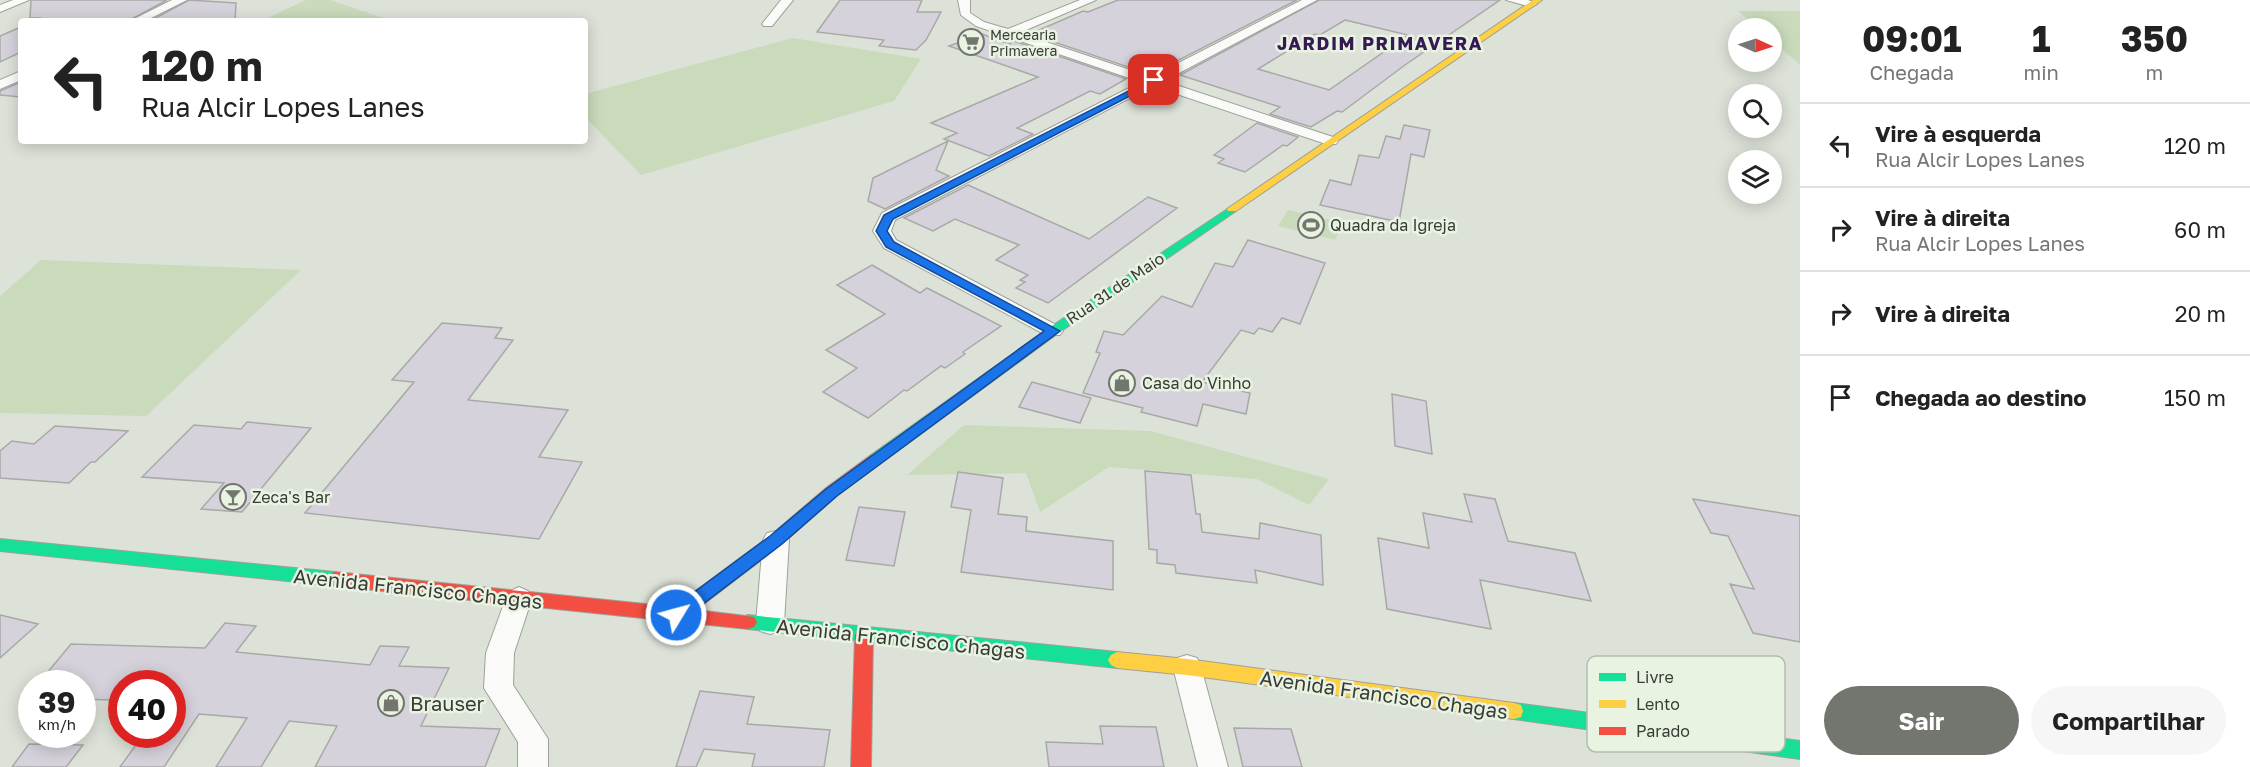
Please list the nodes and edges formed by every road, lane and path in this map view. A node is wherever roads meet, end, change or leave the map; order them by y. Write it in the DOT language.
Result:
graph roads {
  1 [pos="23,0"];
  2 [pos="181,0"];
  3 [pos="787,0"];
  4 [pos="964,0"];
  5 [pos="1090,0"];
  6 [pos="1311,0"];
  7 [pos="1512,0"];
  8 [pos="1534,2"];
  9 [pos="0,9"];
  10 [pos="142,18"];
  11 [pos="768,24"];
  12 [pos="1008,34"];
  13 [pos="18,76"];
  14 [pos="1154,80"];
  15 [pos="0,85"];
  16 [pos="1331,141"];
  17 [pos="1053,331"];
  18 [pos="776,540"];
  19 [pos="0,545"];
  20 [pos="519,598"];
  21 [pos="676,615"];
  22 [pos="770,623"];
  23 [pos="864,635"];
  24 [pos="1187,667"];
  25 [pos="1587,721"];
  26 [pos="1785,748"];
  27 [pos="1800,750"];
  28 [pos="533,767"];
  29 [pos="861,767"];
  30 [pos="1213,767"];
  1 -- 9 [label="street"];
  2 -- 10 [label="street"];
  3 -- 11 [label="street"];
  4 -- 12 [label="street"];
  5 -- 12 [label="street"];
  6 -- 14 [label="street"];
  7 -- 8 [label="street"];
  8 -- 16 [label="street, Rua 31 de Maio"];
  12 -- 14 [label="street"];
  13 -- 15 [label="street"];
  14 -- 16 [label="street"];
  14 -- 17 [label="street"];
  16 -- 17 [label="street, Rua 31 de Maio"];
  17 -- 18 [label="street, Rua 31 de Maio"];
  18 -- 21 [label="street, Rua 31 de Maio"];
  18 -- 22 [label="street"];
  19 -- 20 [label="street, Avenida Francisco Chagas"];
  20 -- 21 [label="street, Avenida Francisco Chagas"];
  20 -- 28 [label="street"];
  21 -- 22 [label="street, Avenida Francisco Chagas"];
  22 -- 23 [label="street, Avenida Francisco Chagas"];
  23 -- 24 [label="street, Avenida Francisco Chagas"];
  23 -- 29 [label="street"];
  24 -- 25 [label="street, Avenida Francisco Chagas"];
  24 -- 30 [label="street"];
  26 -- 27 [label="street, Avenida Francisco Chagas"];
}
